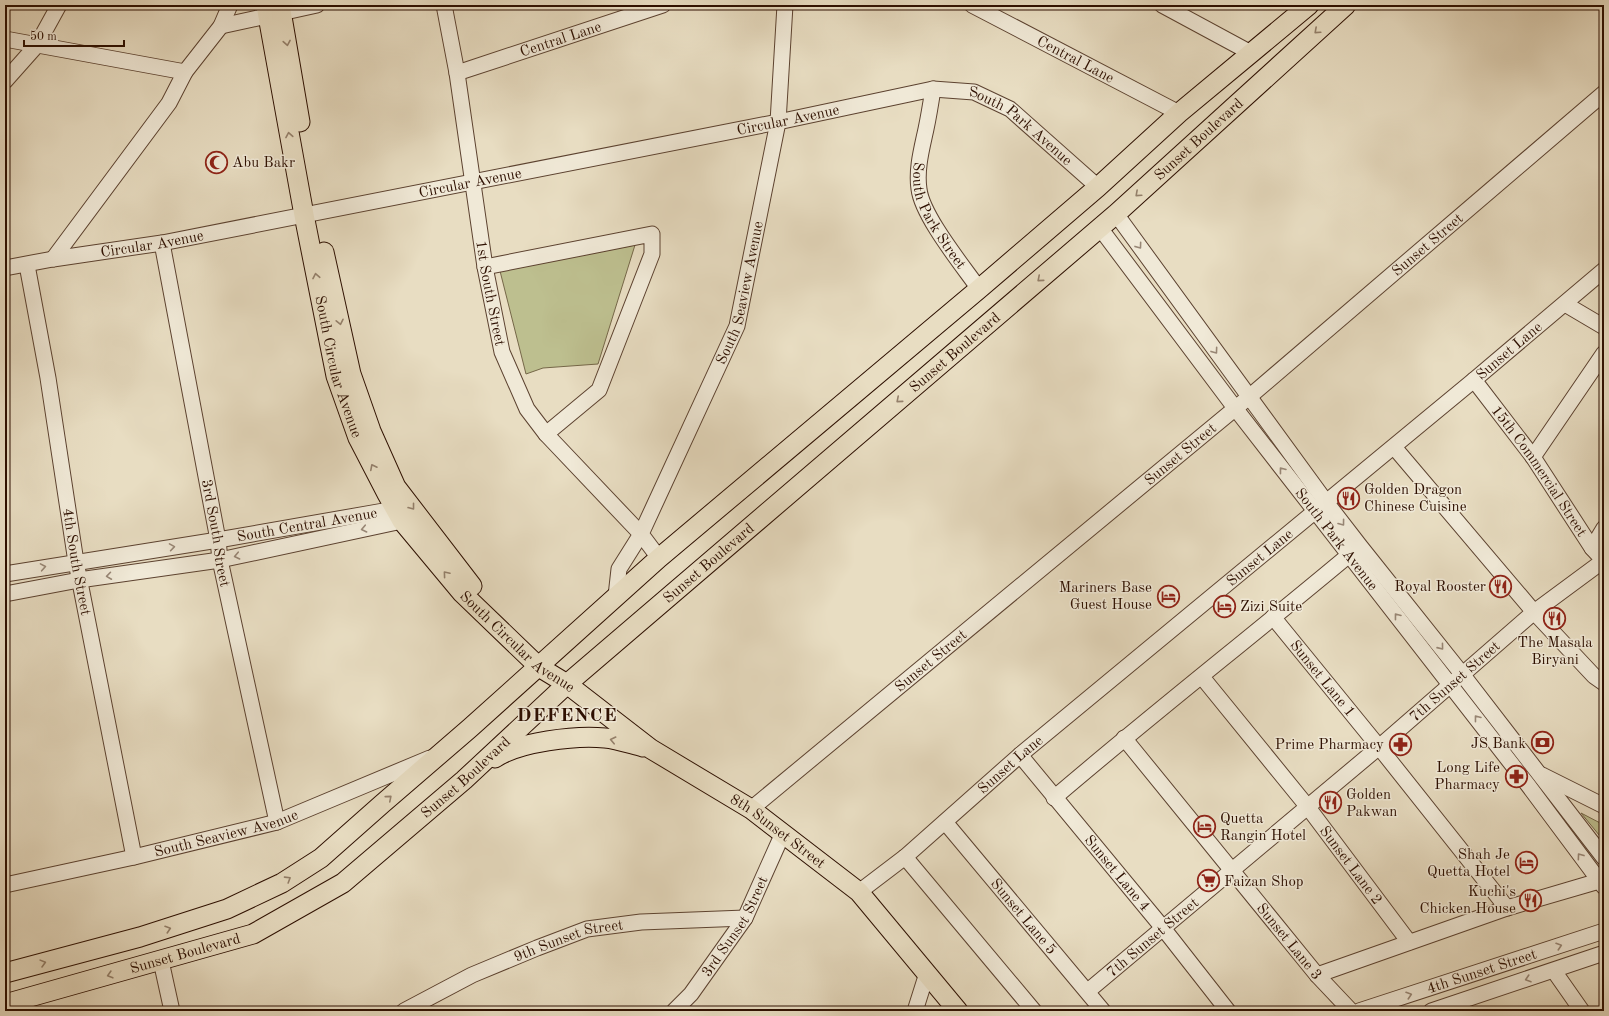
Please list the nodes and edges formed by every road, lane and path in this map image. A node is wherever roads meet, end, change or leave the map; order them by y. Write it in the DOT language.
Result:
graph roads {
  1 [pos="59,5"];
  2 [pos="230,5"];
  3 [pos="317,5"];
  4 [pos="444,5"];
  5 [pos="663,5"];
  6 [pos="785,5"];
  7 [pos="972,5"];
  8 [pos="1162,5"];
  9 [pos="1309,5"];
  10 [pos="1346,5"];
  11 [pos="274,10"];
  12 [pos="221,26"];
  13 [pos="5,39"];
  14 [pos="37,45"];
  15 [pos="1251,53"];
  16 [pos="185,72"];
  17 [pos="458,73"];
  18 [pos="5,81"];
  19 [pos="933,89"];
  20 [pos="1604,93"];
  21 [pos="1179,113"];
  22 [pos="778,122"];
  23 [pos="472,181"];
  24 [pos="1098,187"];
  25 [pos="310,213"];
  26 [pos="1116,214"];
  27 [pos="1100,228"];
  28 [pos="162,243"];
  29 [pos="53,259"];
  30 [pos="27,265"];
  31 [pos="485,267"];
  32 [pos="5,268"];
  33 [pos="1604,270"];
  34 [pos="979,289"];
  35 [pos="1565,304"];
  36 [pos="1604,327"];
  37 [pos="1604,353"];
  38 [pos="1474,380"];
  39 [pos="1248,397"];
  40 [pos="1235,408"];
  41 [pos="546,434"];
  42 [pos="1394,447"];
  43 [pos="1533,457"];
  44 [pos="1326,502"];
  45 [pos="1314,511"];
  46 [pos="399,515"];
  47 [pos="1604,528"];
  48 [pos="641,534"];
  49 [pos="218,540"];
  50 [pos="1592,548"];
  51 [pos="1349,555"];
  52 [pos="659,558"];
  53 [pos="220,560"];
  54 [pos="1604,561"];
  55 [pos="76,562"];
  56 [pos="5,574"];
  57 [pos="79,580"];
  58 [pos="5,594"];
  59 [pos="616,596"];
  60 [pos="1534,612"];
  61 [pos="1273,617"];
  62 [pos="543,662"];
  63 [pos="1462,674"];
  64 [pos="1202,677"];
  65 [pos="1604,683"];
  66 [pos="567,684"];
  67 [pos="1450,684"];
  68 [pos="1124,738"];
  69 [pos="1378,747"];
  70 [pos="650,749"];
  71 [pos="438,755"];
  72 [pos="1020,755"];
  73 [pos="1539,773"];
  74 [pos="464,780"];
  75 [pos="1054,798"];
  76 [pos="1307,806"];
  77 [pos="1604,806"];
  78 [pos="751,809"];
  79 [pos="276,822"];
  80 [pos="945,822"];
  81 [pos="783,833"];
  82 [pos="134,857"];
  83 [pos="905,857"];
  84 [pos="1604,858"];
  85 [pos="1232,871"];
  86 [pos="1602,884"];
  87 [pos="5,885"];
  88 [pos="859,892"];
  89 [pos="1506,908"];
  90 [pos="745,918"];
  91 [pos="1163,928"];
  92 [pos="1604,931"];
  93 [pos="1409,942"];
  94 [pos="1604,952"];
  95 [pos="161,961"];
  96 [pos="1554,971"];
  97 [pos="7,972"];
  98 [pos="927,973"];
  99 [pos="1317,975"];
  100 [pos="1088,991"];
  101 [pos="11,1002"];
  102 [pos="172,1011"];
  103 [pos="404,1011"];
  104 [pos="674,1011"];
  105 [pos="915,1011"];
  106 [pos="958,1011"];
  107 [pos="1034,1011"];
  108 [pos="1103,1011"];
  109 [pos="1228,1011"];
  110 [pos="1351,1011"];
  111 [pos="1359,1011"];
  112 [pos="1431,1011"];
  113 [pos="1582,1011"];
  1 -- 14 [label="street"];
  2 -- 12 [label="street"];
  3 -- 11 [label="street"];
  4 -- 17 [label="street, 1st South Street"];
  5 -- 17 [label="street, Central Lane"];
  6 -- 22 [label="street, South Seaview Avenue"];
  7 -- 21 [label="street, Central Lane"];
  8 -- 15 [label="street"];
  9 -- 15 [label="main road, Sunset Boulevard"];
  10 -- 26 [label="main road, Sunset Boulevard, one-way"];
  11 -- 12 [label="street"];
  11 -- 25 [label="main road, South Circular Avenue"];
  12 -- 16 [label="street"];
  13 -- 14 [label="street"];
  14 -- 16 [label="street"];
  14 -- 18 [label="street"];
  15 -- 21 [label="main road, Sunset Boulevard"];
  16 -- 29 [label="street"];
  17 -- 23 [label="street, 1st South Street"];
  19 -- 22 [label="street, Circular Avenue"];
  19 -- 24 [label="street, South Park Avenue"];
  19 -- 34 [label="street, South Park Street"];
  20 -- 39 [label="street, Sunset Street"];
  21 -- 24 [label="main road, Sunset Boulevard"];
  22 -- 23 [label="street, Circular Avenue"];
  22 -- 48 [label="street, South Seaview Avenue"];
  23 -- 25 [label="street, Circular Avenue"];
  23 -- 31 [label="street, 1st South Street"];
  24 -- 34 [label="main road, Sunset Boulevard"];
  25 -- 28 [label="street, Circular Avenue"];
  46 -- 25 [label="main road, South Circular Avenue, one-way"];
  25 -- 62 [label="main road, South Circular Avenue, one-way"];
  26 -- 27 [label="main road, Sunset Boulevard"];
  26 -- 39 [label="street, South Park Avenue, one-way"];
  27 -- 40 [label="street, South Park Avenue"];
  27 -- 66 [label="main road, Sunset Boulevard, one-way"];
  28 -- 29 [label="street, Circular Avenue"];
  28 -- 49 [label="street, 3rd South Street"];
  29 -- 30 [label="street, Circular Avenue"];
  30 -- 32 [label="street, Circular Avenue"];
  30 -- 55 [label="street, 4th South Street"];
  31 -- 41 [label="street, 1st South Street"];
  31 -- 41 [label="street"];
  33 -- 35 [label="street, Sunset Lane"];
  34 -- 52 [label="main road, Sunset Boulevard"];
  35 -- 36 [label="street"];
  35 -- 38 [label="street, Sunset Lane"];
  37 -- 43 [label="street"];
  38 -- 42 [label="street, Sunset Lane"];
  38 -- 43 [label="street, 15th Commercial Street"];
  39 -- 40 [label="street, Sunset Street"];
  39 -- 44 [label="street, South Park Avenue"];
  45 -- 40 [label="street, South Park Avenue, one-way"];
  40 -- 78 [label="street, Sunset Street"];
  41 -- 48 [label="street, 1st South Street"];
  42 -- 44 [label="street, Sunset Lane"];
  42 -- 60 [label="street"];
  43 -- 50 [label="street, 15th Commercial Street"];
  44 -- 45 [label="street, Sunset Lane"];
  44 -- 63 [label="street, South Park Avenue, one-way"];
  45 -- 51 [label="street, South Park Avenue"];
  45 -- 72 [label="street, Sunset Lane"];
  46 -- 49 [label="street, South Central Avenue"];
  46 -- 53 [label="street, one-way"];
  62 -- 46 [label="main road, South Circular Avenue, one-way"];
  47 -- 50 [label="street"];
  48 -- 52 [label="street"];
  48 -- 59 [label="street, South Seaview Avenue"];
  49 -- 53 [label="street, 3rd South Street"];
  55 -- 49 [label="street, South Central Avenue, one-way"];
  50 -- 54 [label="street, 15th Commercial Street"];
  51 -- 61 [label="street"];
  67 -- 51 [label="street, South Park Avenue, one-way"];
  52 -- 59 [label="main road, Sunset Boulevard"];
  53 -- 57 [label="street, one-way"];
  53 -- 79 [label="street, 3rd South Street"];
  54 -- 60 [label="street, 7th Sunset Street"];
  56 -- 55 [label="street, South Central Avenue, one-way"];
  55 -- 57 [label="street, 4th South Street"];
  57 -- 58 [label="street"];
  57 -- 82 [label="street, 4th South Street"];
  59 -- 62 [label="main road, Sunset Boulevard"];
  60 -- 63 [label="street, 7th Sunset Street"];
  60 -- 65 [label="street"];
  61 -- 64 [label="street"];
  61 -- 69 [label="street, Sunset Lane 1"];
  62 -- 66 [label="main road, South Circular Avenue"];
  62 -- 71 [label="main road, Sunset Boulevard"];
  63 -- 67 [label="street, 7th Sunset Street"];
  63 -- 73 [label="street, South Park Avenue"];
  64 -- 68 [label="street"];
  64 -- 76 [label="street, Sunset Lane 2"];
  66 -- 70 [label="main road, 8th Sunset Street"];
  66 -- 74 [label="main road, Sunset Boulevard"];
  67 -- 69 [label="street, 7th Sunset Street"];
  86 -- 67 [label="street, South Park Avenue, one-way"];
  68 -- 75 [label="street"];
  68 -- 85 [label="street, Sunset Lane 3"];
  69 -- 76 [label="street, 7th Sunset Street"];
  69 -- 89 [label="street, Sunset Lane 1"];
  70 -- 74 [label="main road, one-way"];
  70 -- 78 [label="main road, 8th Sunset Street"];
  71 -- 79 [label="street, South Seaview Avenue"];
  97 -- 71 [label="main road, Sunset Boulevard, one-way"];
  72 -- 75 [label="street, Sunset Lane 4"];
  72 -- 80 [label="street, Sunset Lane"];
  73 -- 77 [label="street"];
  73 -- 84 [label="street, South Park Avenue"];
  74 -- 95 [label="main road, Sunset Boulevard"];
  75 -- 91 [label="street, Sunset Lane 4"];
  76 -- 85 [label="street, 7th Sunset Street"];
  76 -- 93 [label="street, Sunset Lane 2"];
  78 -- 81 [label="main road, 8th Sunset Street"];
  79 -- 82 [label="street, South Seaview Avenue"];
  80 -- 83 [label="street, Sunset Lane"];
  80 -- 100 [label="street, Sunset Lane 5"];
  81 -- 88 [label="main road, 8th Sunset Street"];
  81 -- 90 [label="street, 3rd Sunset Street"];
  82 -- 87 [label="street, South Seaview Avenue"];
  83 -- 88 [label="street, Sunset Lane"];
  83 -- 107 [label="street"];
  85 -- 91 [label="street, 7th Sunset Street"];
  85 -- 99 [label="street, Sunset Lane 3"];
  86 -- 89 [label="street"];
  88 -- 98 [label="main road, 8th Sunset Street"];
  89 -- 93 [label="street"];
  90 -- 103 [label="street, 9th Sunset Street"];
  90 -- 104 [label="street, 3rd Sunset Street"];
  91 -- 100 [label="street, 7th Sunset Street"];
  91 -- 109 [label="street, Sunset Lane 4"];
  111 -- 92 [label="street, 4th Sunset Street, one-way"];
  93 -- 99 [label="street"];
  94 -- 96 [label="street, 4th Sunset Street"];
  95 -- 101 [label="main road, Sunset Boulevard, one-way"];
  95 -- 102 [label="street"];
  96 -- 112 [label="street, 4th Sunset Street, one-way"];
  96 -- 113 [label="street"];
  97 -- 101 [label="main road"];
  98 -- 105 [label="street"];
  98 -- 106 [label="main road, 8th Sunset Street"];
  99 -- 110 [label="street, Sunset Lane 3"];
  100 -- 108 [label="street, Sunset Lane 5"];
}
